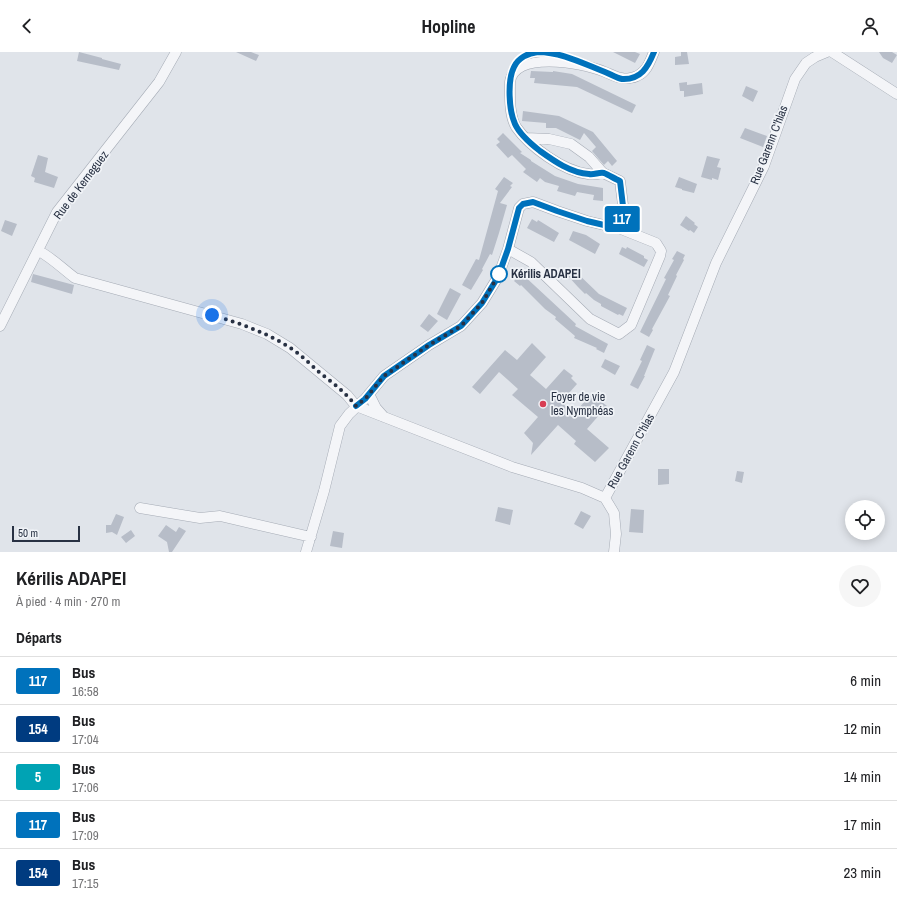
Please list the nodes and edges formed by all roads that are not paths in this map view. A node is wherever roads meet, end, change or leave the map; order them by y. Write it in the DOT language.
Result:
graph roads {
  1 [pos="176,52"];
  2 [pos="654,52"];
  3 [pos="827,52"];
  4 [pos="832,52"];
  5 [pos="562,54"];
  6 [pos="897,94"];
  7 [pos="526,138"];
  8 [pos="603,173"];
  9 [pos="621,229"];
  10 [pos="508,249"];
  11 [pos="39,251"];
  12 [pos="0,326"];
  13 [pos="369,394"];
  14 [pos="356,406"];
  15 [pos="384,417"];
  16 [pos="605,498"];
  17 [pos="140,508"];
  18 [pos="311,536"];
  19 [pos="306,552"];
  20 [pos="614,552"];
  1 -- 11 [label="street, Rue de Kerneguez"];
  2 -- 5 [label="street"];
  3 -- 16 [label="street, Rue Garenn C'hlas"];
  4 -- 6 [label="street"];
  5 -- 7 [label="street"];
  7 -- 8 [label="street"];
  7 -- 8 [label="street"];
  8 -- 9 [label="street"];
  9 -- 10 [label="street"];
  9 -- 10 [label="street"];
  10 -- 13 [label="street"];
  11 -- 12 [label="street, Rue de Kerneguez"];
  11 -- 14 [label="street"];
  13 -- 14 [label="street"];
  13 -- 15 [label="street"];
  14 -- 15 [label="street, Rue Garenn C'hlas"];
  14 -- 18 [label="street"];
  15 -- 16 [label="street, Rue Garenn C'hlas"];
  16 -- 20 [label="street"];
  17 -- 18 [label="street"];
  18 -- 19 [label="street"];
}
